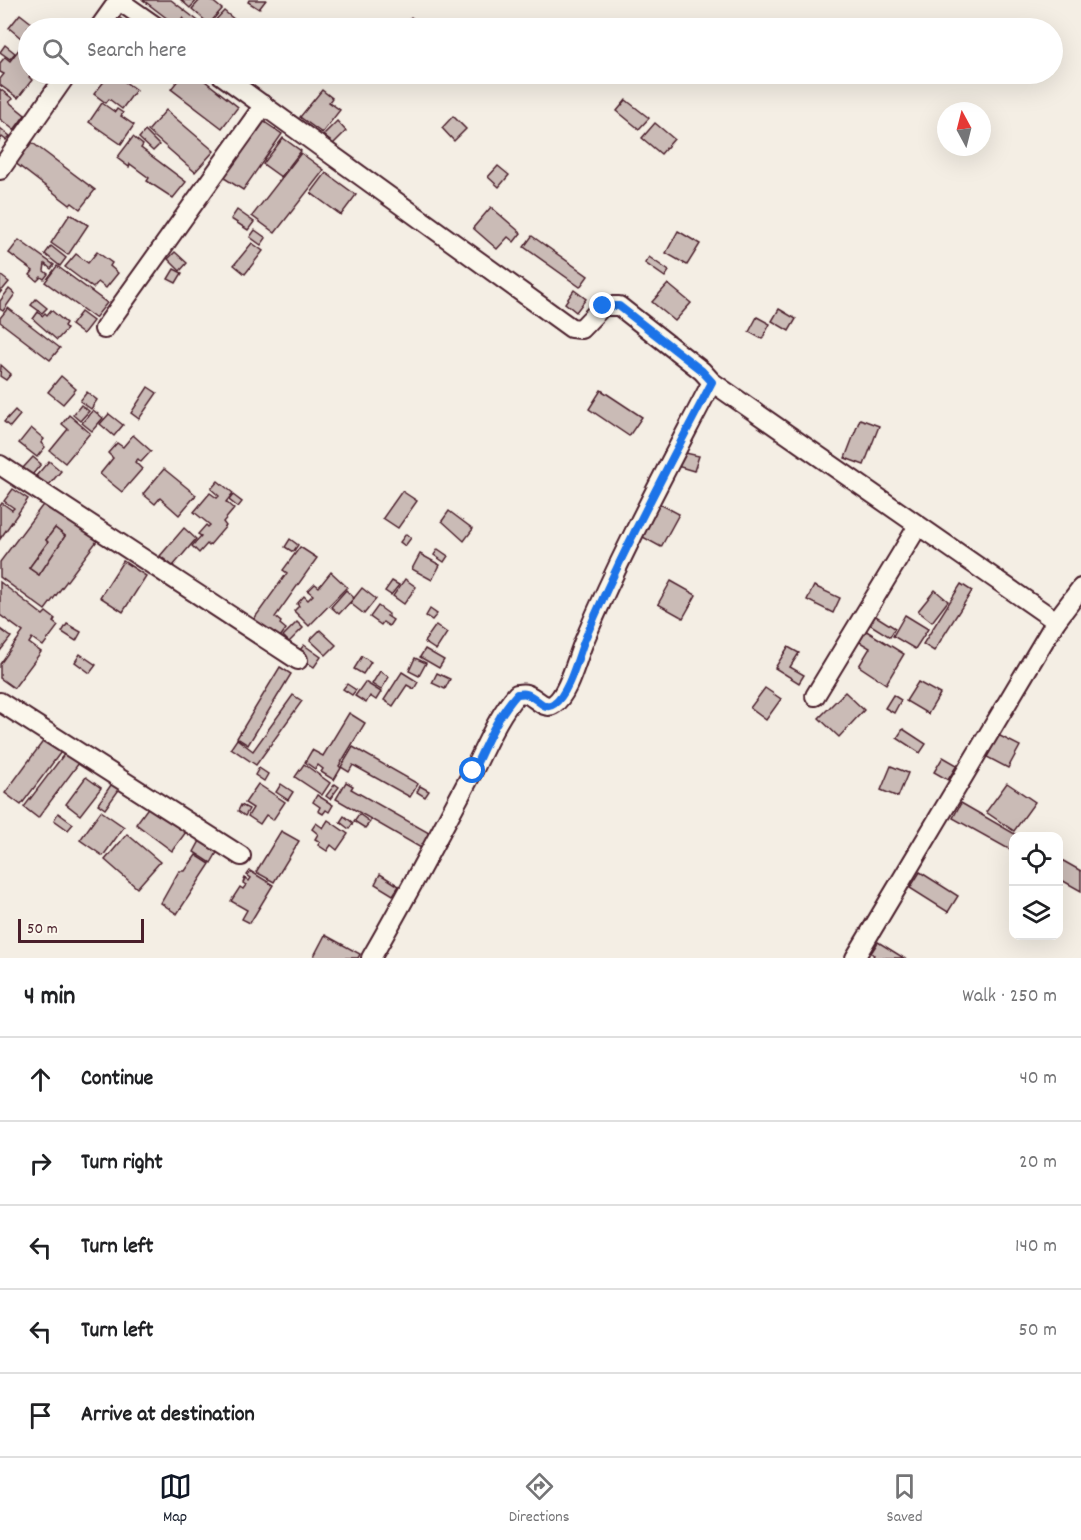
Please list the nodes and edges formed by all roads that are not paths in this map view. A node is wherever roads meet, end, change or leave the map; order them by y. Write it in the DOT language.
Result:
graph roads {
  1 [pos="118,0"];
  2 [pos="106,18"];
  3 [pos="144,18"];
  4 [pos="61,84"];
  5 [pos="234,84"];
  6 [pos="264,105"];
  7 [pos="0,170"];
  8 [pos="104,329"];
  9 [pos="712,382"];
  10 [pos="0,465"];
  11 [pos="918,526"];
  12 [pos="1081,588"];
  13 [pos="1056,621"];
  14 [pos="298,660"];
  15 [pos="815,696"];
  16 [pos="0,702"];
  17 [pos="242,856"];
  18 [pos="370,958"];
  19 [pos="855,958"];
  1 -- 2 [label="street"];
  1 -- 3 [label="street"];
  4 -- 7 [label="street"];
  5 -- 6 [label="street"];
  6 -- 8 [label="street"];
  6 -- 9 [label="street"];
  9 -- 11 [label="street"];
  9 -- 18 [label="street"];
  10 -- 14 [label="street"];
  11 -- 13 [label="street"];
  11 -- 15 [label="street"];
  12 -- 13 [label="street"];
  13 -- 19 [label="street"];
  16 -- 17 [label="street"];
}
